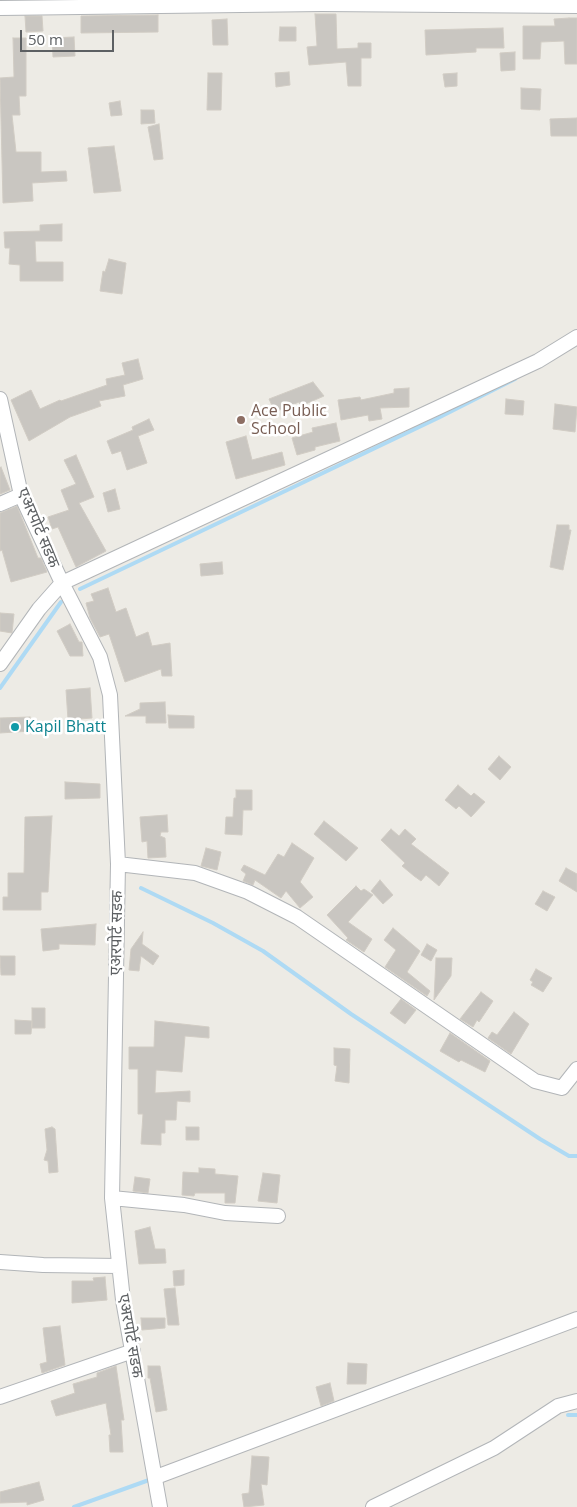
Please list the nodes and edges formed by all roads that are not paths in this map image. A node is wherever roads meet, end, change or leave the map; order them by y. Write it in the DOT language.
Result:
graph roads {
  1 [pos="160,3"];
  2 [pos="577,6"];
  3 [pos="0,8"];
  4 [pos="577,337"];
  5 [pos="0,399"];
  6 [pos="21,495"];
  7 [pos="0,504"];
  8 [pos="62,583"];
  9 [pos="0,664"];
  10 [pos="118,864"];
  11 [pos="577,1069"];
  12 [pos="112,1198"];
  13 [pos="278,1216"];
  14 [pos="0,1262"];
  15 [pos="120,1266"];
  16 [pos="577,1319"];
  17 [pos="133,1351"];
  18 [pos="0,1397"];
  19 [pos="577,1401"];
  20 [pos="157,1480"];
  21 [pos="160,1507"];
  22 [pos="372,1507"];
  1 -- 2 [label="street"];
  1 -- 3 [label="street"];
  4 -- 8 [label="street"];
  5 -- 6 [label="street, एअरपोर्ट सडक"];
  6 -- 7 [label="street"];
  6 -- 8 [label="street, एअरपोर्ट सडक"];
  8 -- 9 [label="street"];
  8 -- 10 [label="street, एअरपोर्ट सडक"];
  10 -- 11 [label="street"];
  10 -- 12 [label="street, एअरपोर्ट सडक"];
  12 -- 13 [label="street"];
  12 -- 15 [label="street, एअरपोर्ट सडक"];
  14 -- 15 [label="street"];
  15 -- 17 [label="street, एअरपोर्ट सडक"];
  16 -- 20 [label="street"];
  17 -- 18 [label="street"];
  17 -- 20 [label="street, एअरपोर्ट सडक"];
  19 -- 22 [label="street"];
  20 -- 21 [label="street, एअरपोर्ट सडक"];
}
